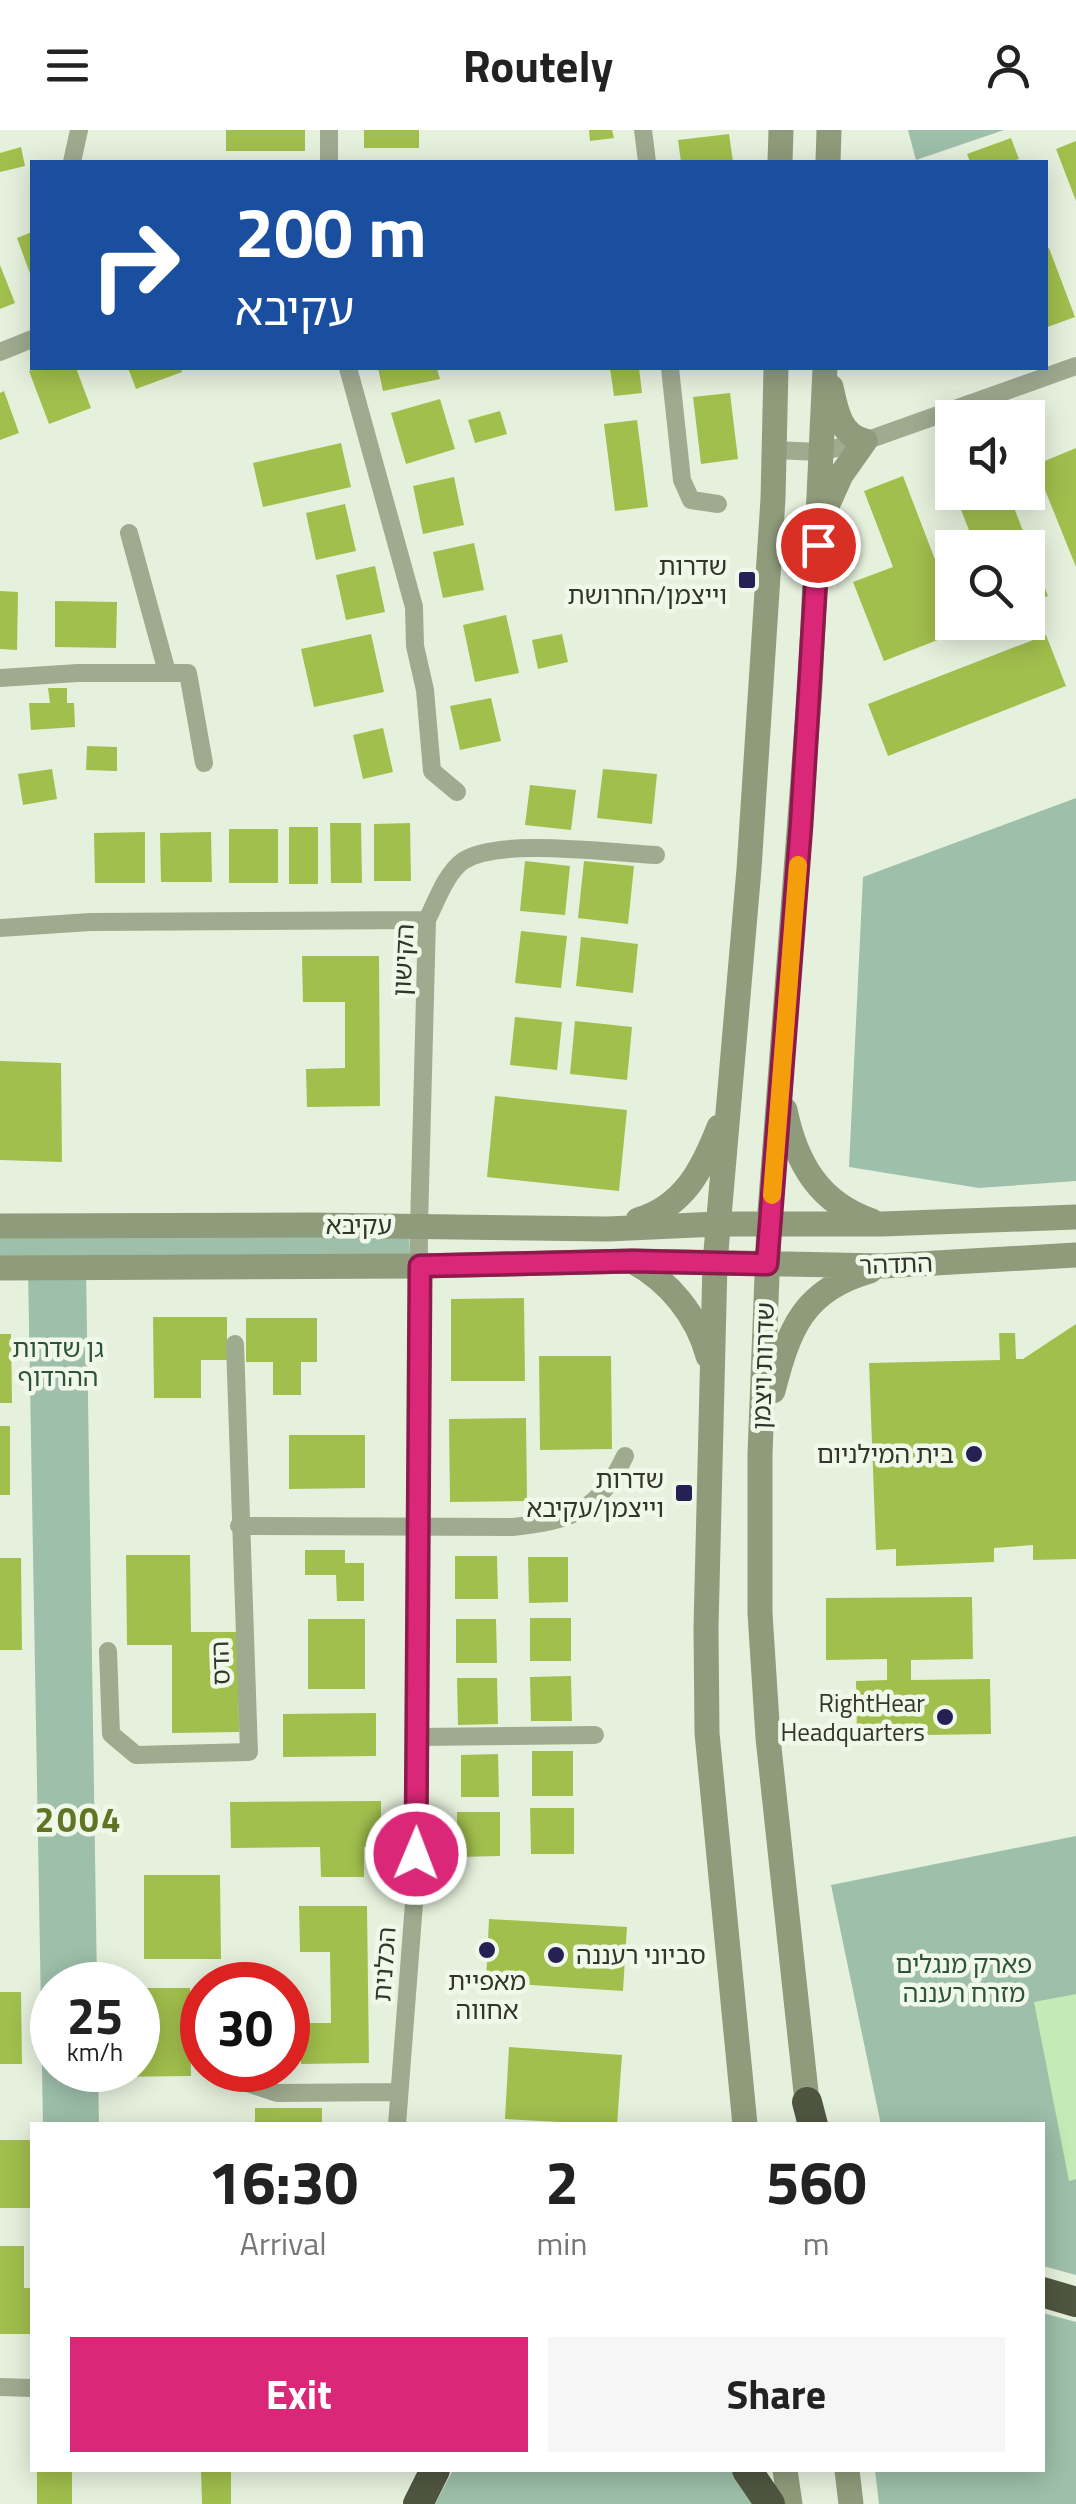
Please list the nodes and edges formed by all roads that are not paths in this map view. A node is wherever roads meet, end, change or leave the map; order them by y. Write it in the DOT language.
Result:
graph roads {
  1 [pos="78,130"];
  2 [pos="330,130"];
  3 [pos="642,130"];
  4 [pos="781,130"];
  5 [pos="828,130"];
  6 [pos="72,160"];
  7 [pos="330,160"];
  8 [pos="647,160"];
  9 [pos="780,160"];
  10 [pos="828,160"];
  11 [pos="30,340"];
  12 [pos="0,352"];
  13 [pos="1076,366"];
  14 [pos="349,370"];
  15 [pos="670,370"];
  16 [pos="776,370"];
  17 [pos="826,370"];
  18 [pos="827,370"];
  19 [pos="865,442"];
  20 [pos="774,450"];
  21 [pos="820,452"];
  22 [pos="718,504"];
  23 [pos="129,533"];
  24 [pos="818,545"];
  25 [pos="166,672"];
  26 [pos="0,678"];
  27 [pos="204,763"];
  28 [pos="457,792"];
  29 [pos="656,855"];
  30 [pos="427,920"];
  31 [pos="0,928"];
  32 [pos="780,1084"];
  33 [pos="730,1099"];
  34 [pos="1076,1217"];
  35 [pos="718,1224"];
  36 [pos="882,1224"];
  37 [pos="769,1225"];
  38 [pos="0,1226"];
  39 [pos="419,1226"];
  40 [pos="608,1229"];
  41 [pos="1076,1256"];
  42 [pos="632,1261"];
  43 [pos="715,1263"];
  44 [pos="767,1264"];
  45 [pos="420,1266"];
  46 [pos="884,1266"];
  47 [pos="0,1268"];
  48 [pos="236,1344"];
  49 [pos="712,1371"];
  50 [pos="760,1454"];
  51 [pos="625,1456"];
  52 [pos="239,1526"];
  53 [pos="416,1527"];
  54 [pos="108,1651"];
  55 [pos="595,1735"];
  56 [pos="418,1737"];
  57 [pos="310,2092"];
  58 [pos="399,2092"];
  59 [pos="810,2117"];
  60 [pos="397,2122"];
  61 [pos="744,2122"];
  62 [pos="1045,2293"];
  63 [pos="1076,2302"];
  64 [pos="0,2387"];
  65 [pos="30,2388"];
  66 [pos="415,2472"];
  67 [pos="434,2472"];
  68 [pos="748,2472"];
  69 [pos="785,2472"];
  70 [pos="847,2472"];
  71 [pos="402,2504"];
  72 [pos="418,2504"];
  73 [pos="770,2504"];
  74 [pos="790,2504"];
  75 [pos="852,2504"];
  1 -- 6 [label="street"];
  2 -- 7 [label="street"];
  3 -- 8 [label="street"];
  4 -- 9 [label="main road"];
  5 -- 10 [label="main road"];
  11 -- 12 [label="street"];
  13 -- 19 [label="street"];
  14 -- 28 [label="street"];
  15 -- 22 [label="street"];
  16 -- 20 [label="main road, שדרות ויצמן"];
  17 -- 21 [label="main road, שדרות ויצמן"];
  18 -- 19 [label="main road"];
  19 -- 21 [label="street"];
  19 -- 24 [label="main road"];
  20 -- 21 [label="street"];
  20 -- 33 [label="main road, שדרות ויצמן"];
  21 -- 24 [label="main road, שדרות ויצמן"];
  23 -- 25 [label="street"];
  24 -- 32 [label="main road, שדרות ויצמן"];
  25 -- 26 [label="street"];
  25 -- 27 [label="street"];
  29 -- 30 [label="street, הקישון"];
  30 -- 31 [label="street"];
  30 -- 39 [label="street, הקישון"];
  32 -- 36 [label="main road"];
  32 -- 37 [label="main road, שדרות ויצמן"];
  33 -- 35 [label="main road, שדרות ויצמן"];
  33 -- 40 [label="main road"];
  34 -- 36 [label="main road, התדהר"];
  35 -- 37 [label="main road, התדהר"];
  35 -- 40 [label="main road, עקיבא"];
  35 -- 43 [label="main road, שדרות ויצמן"];
  36 -- 37 [label="main road, התדהר"];
  37 -- 44 [label="main road, שדרות ויצמן"];
  38 -- 39 [label="main road, עקיבא"];
  39 -- 40 [label="main road, עקיבא"];
  39 -- 45 [label="street, הקישון"];
  41 -- 46 [label="main road, התדהר"];
  42 -- 43 [label="main road, עקיבא"];
  42 -- 45 [label="main road, עקיבא"];
  42 -- 49 [label="main road"];
  43 -- 44 [label="main road, התדהר"];
  43 -- 49 [label="main road, שדרות ויצמן"];
  44 -- 46 [label="main road, התדהר"];
  44 -- 50 [label="main road, שדרות ויצמן"];
  45 -- 47 [label="main road, עקיבא"];
  45 -- 53 [label="street, הכלנית"];
  46 -- 50 [label="main road"];
  48 -- 52 [label="street, הדס"];
  49 -- 61 [label="main road, שדרות ויצמן"];
  50 -- 59 [label="main road, שדרות ויצמן"];
  51 -- 53 [label="street"];
  52 -- 53 [label="street"];
  52 -- 54 [label="street, הדס"];
  53 -- 56 [label="street, הכלנית"];
  55 -- 56 [label="street"];
  56 -- 58 [label="street, הכלנית"];
  57 -- 58 [label="street"];
  58 -- 60 [label="street, הכלנית"];
  62 -- 63 [label="highway"];
  64 -- 65 [label="street"];
  66 -- 71 [label="highway"];
  67 -- 72 [label="highway"];
  68 -- 73 [label="highway"];
  69 -- 74 [label="main road"];
  70 -- 75 [label="main road"];
}
